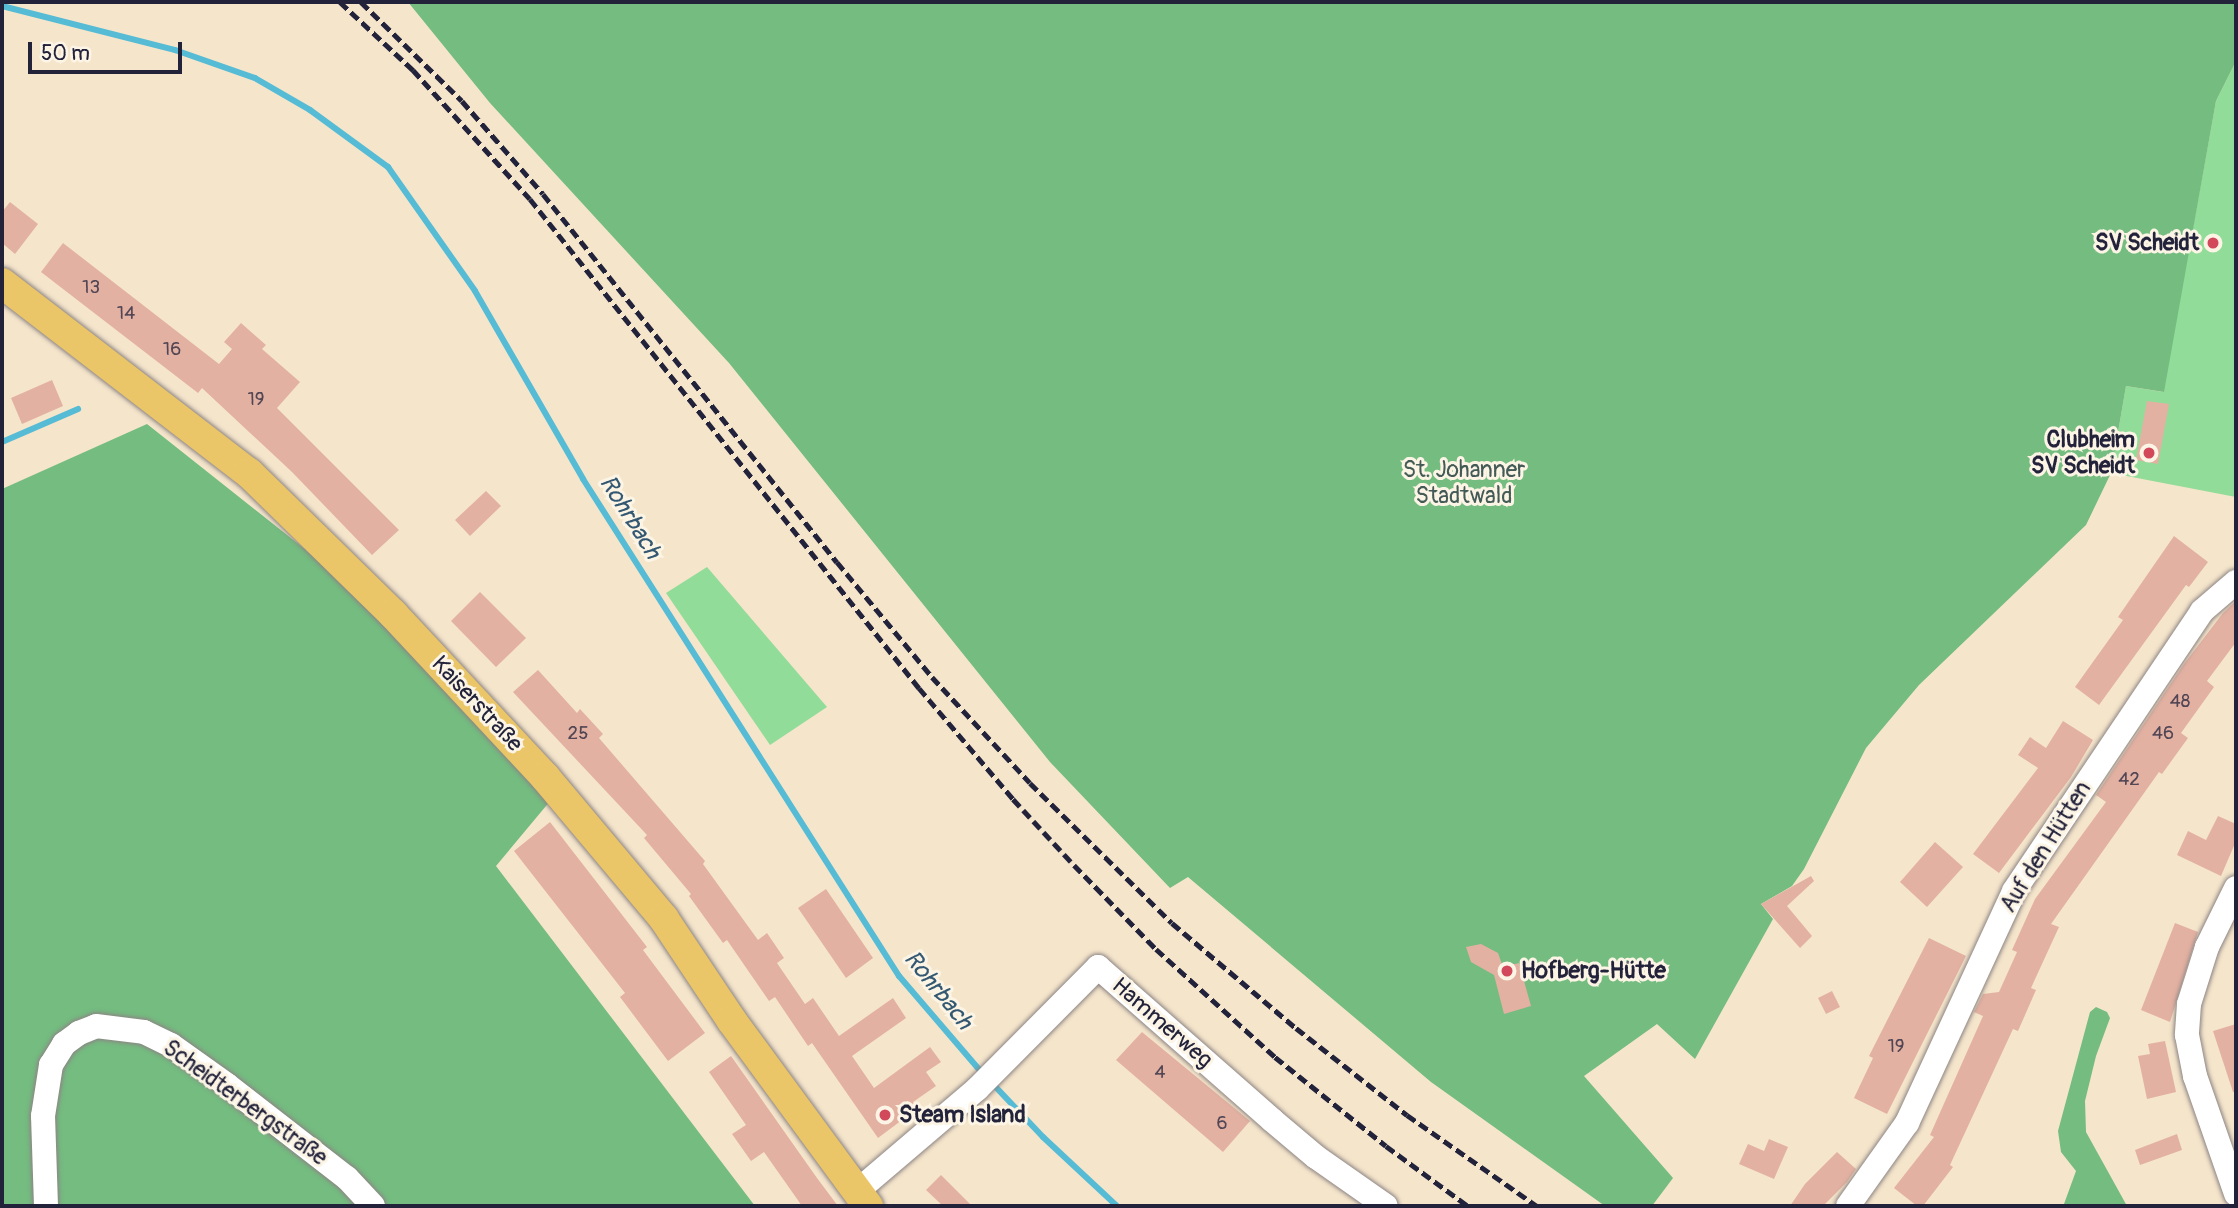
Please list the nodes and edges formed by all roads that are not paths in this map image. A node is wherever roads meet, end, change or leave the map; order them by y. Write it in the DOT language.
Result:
graph roads {
  1 [pos="2,283"];
  2 [pos="2236,582"];
  3 [pos="2236,888"];
  4 [pos="2236,1194"];
  5 [pos="862,1199"];
  6 [pos="46,1206"];
  7 [pos="373,1206"];
  8 [pos="1386,1206"];
  9 [pos="1848,1206"];
  1 -- 5 [label="main road, Kaiserstraße"];
  2 -- 9 [label="street, Auf den Hütten"];
  3 -- 4 [label="street"];
  5 -- 8 [label="street, Hammerweg"];
  6 -- 7 [label="street, Scheidterbergstraße"];
}
